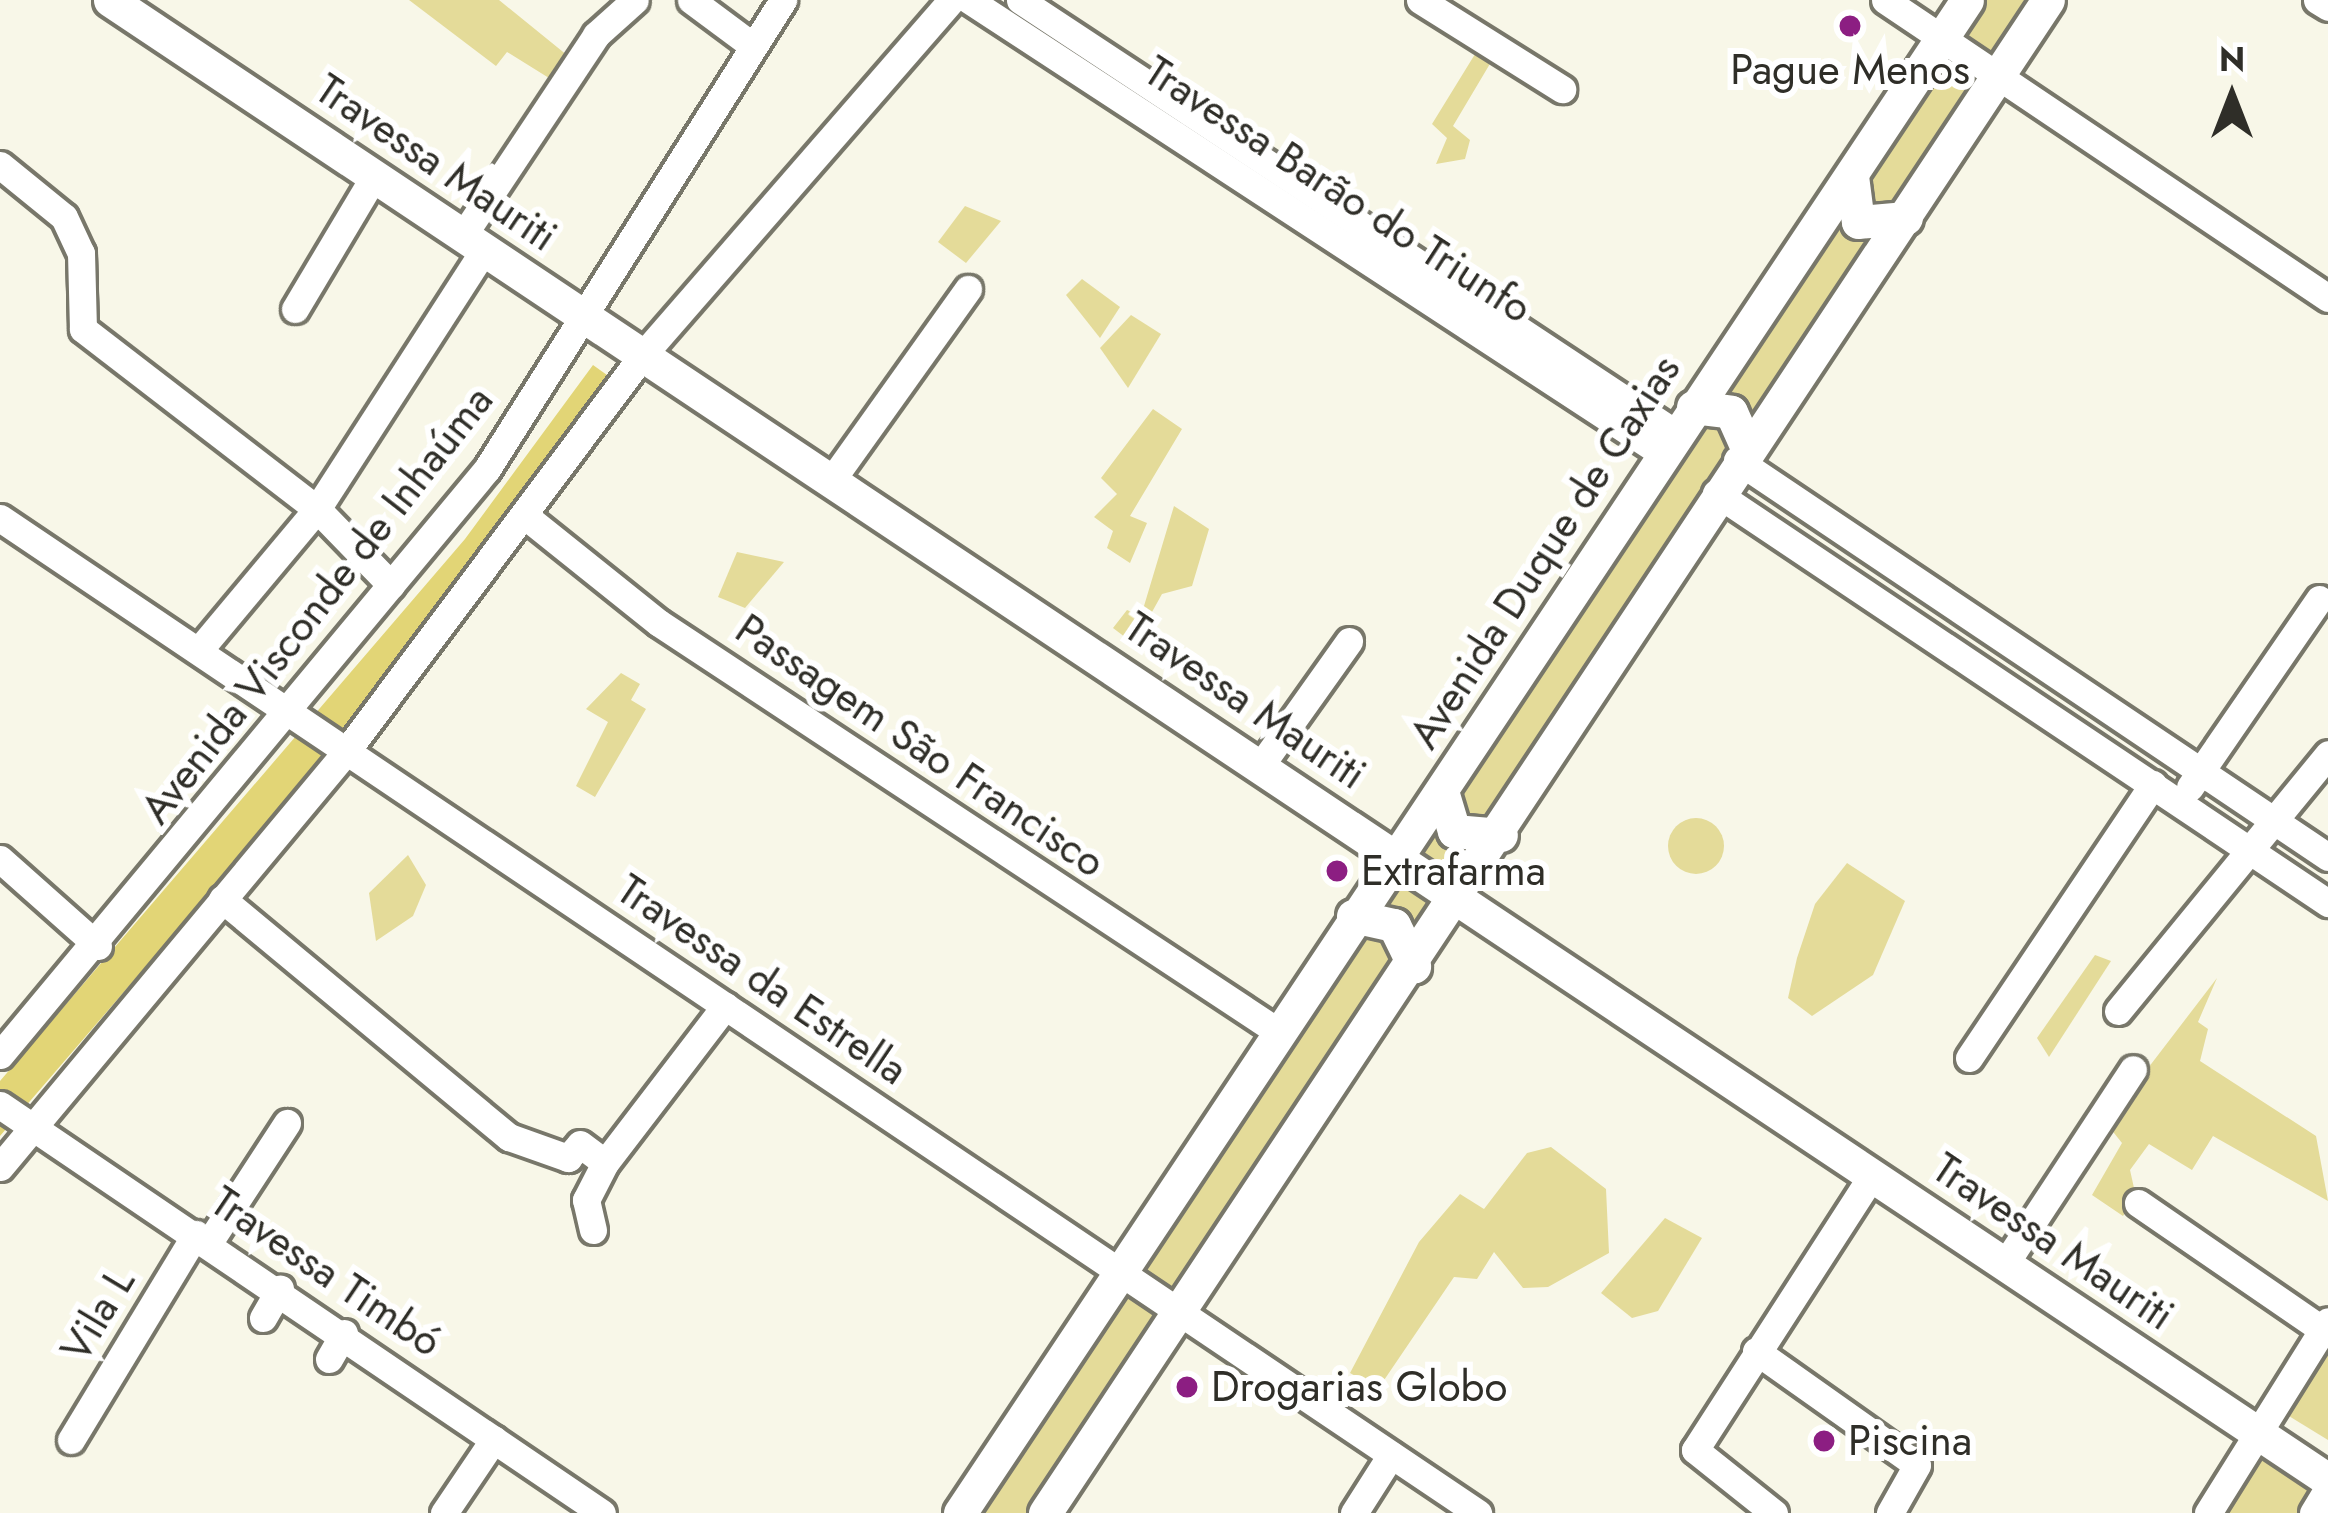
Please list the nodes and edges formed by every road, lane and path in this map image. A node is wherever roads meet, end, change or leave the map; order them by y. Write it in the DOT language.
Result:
graph roads {
  1 [pos="110,0"];
  2 [pos="635,0"];
  3 [pos="691,0"];
  4 [pos="783,0"];
  5 [pos="951,0"];
  6 [pos="969,0"];
  7 [pos="1020,0"];
  8 [pos="1420,0"];
  9 [pos="1886,0"];
  10 [pos="1967,0"];
  11 [pos="2048,0"];
  12 [pos="2318,0"];
  13 [pos="2328,7"];
  14 [pos="1464,10"];
  15 [pos="1942,38"];
  16 [pos="749,43"];
  17 [pos="1998,75"];
  18 [pos="1562,89"];
  19 [pos="0,165"];
  20 [pos="375,176"];
  21 [pos="1852,176"];
  22 [pos="1906,218"];
  23 [pos="1317,224"];
  24 [pos="474,241"];
  25 [pos="968,289"];
  26 [pos="2328,298"];
  27 [pos="295,308"];
  28 [pos="617,339"];
  29 [pos="1676,430"];
  30 [pos="1742,453"];
  31 [pos="831,481"];
  32 [pos="1716,494"];
  33 [pos="317,509"];
  34 [pos="530,518"];
  35 [pos="9,524"];
  36 [pos="0,553"];
  37 [pos="391,585"];
  38 [pos="2319,599"];
  39 [pos="1349,641"];
  40 [pos="199,650"];
  41 [pos="2048,667"];
  42 [pos="2029,693"];
  43 [pos="294,713"];
  44 [pos="345,752"];
  45 [pos="2328,754"];
  46 [pos="1261,765"];
  47 [pos="2199,773"];
  48 [pos="2153,784"];
  49 [pos="1442,791"];
  50 [pos="2182,801"];
  51 [pos="2280,824"];
  52 [pos="1501,835"];
  53 [pos="2250,848"];
  54 [pos="1394,854"];
  55 [pos="2328,856"];
  56 [pos="0,859"];
  57 [pos="1457,898"];
  58 [pos="222,899"];
  59 [pos="2328,903"];
  60 [pos="1353,916"];
  61 [pos="98,946"];
  62 [pos="1414,966"];
  63 [pos="725,1006"];
  64 [pos="2118,1011"];
  65 [pos="1274,1029"];
  66 [pos="0,1055"];
  67 [pos="1969,1058"];
  68 [pos="2133,1069"];
  69 [pos="0,1106"];
  70 [pos="287,1123"];
  71 [pos="35,1125"];
  72 [pos="605,1163"];
  73 [pos="0,1167"];
  74 [pos="1872,1175"];
  75 [pos="2138,1203"];
  76 [pos="592,1230"];
  77 [pos="203,1238"];
  78 [pos="2005,1264"];
  79 [pos="1119,1268"];
  80 [pos="280,1289"];
  81 [pos="1180,1306"];
  82 [pos="262,1318"];
  83 [pos="2325,1326"];
  84 [pos="344,1333"];
  85 [pos="1756,1352"];
  86 [pos="329,1359"];
  87 [pos="2257,1432"];
  88 [pos="494,1438"];
  89 [pos="71,1439"];
  90 [pos="1390,1455"];
  91 [pos="2328,1484"];
  92 [pos="964,1510"];
  93 [pos="443,1513"];
  94 [pos="602,1513"];
  95 [pos="1045,1513"];
  96 [pos="1354,1513"];
  97 [pos="1478,1513"];
  98 [pos="1774,1513"];
  99 [pos="1890,1513"];
  100 [pos="2208,1513"];
  101 [pos="2313,1513"];
  1 -- 20 [label="main road, Travessa Mauriti"];
  2 -- 24 [label="street"];
  3 -- 16 [label="street"];
  4 -- 16 [label="street, Avenida Visconde de Inhaúma"];
  5 -- 28 [label="street"];
  6 -- 23 [label="street, Travessa Barão do Triunfo"];
  7 -- 23 [label="street, Travessa Barão do Triunfo"];
  8 -- 14 [label="street"];
  9 -- 15 [label="street"];
  10 -- 15 [label="main road, Avenida Duque de Caxias"];
  11 -- 17 [label="main road"];
  12 -- 13 [label="street"];
  14 -- 18 [label="street"];
  15 -- 17 [label="street"];
  15 -- 21 [label="main road, Avenida Duque de Caxias"];
  16 -- 28 [label="street, Avenida Visconde de Inhaúma"];
  17 -- 22 [label="main road"];
  17 -- 26 [label="street"];
  19 -- 33 [label="street"];
  20 -- 24 [label="main road, Travessa Mauriti"];
  20 -- 27 [label="street"];
  21 -- 22 [label="main road"];
  21 -- 29 [label="main road, Avenida Duque de Caxias"];
  22 -- 30 [label="main road"];
  23 -- 29 [label="street, Travessa Barão do Triunfo"];
  23 -- 29 [label="street, Travessa Barão do Triunfo"];
  24 -- 28 [label="main road, Travessa Mauriti"];
  24 -- 33 [label="street"];
  25 -- 31 [label="street"];
  28 -- 31 [label="main road, Travessa Mauriti"];
  28 -- 34 [label="street, Avenida Visconde de Inhaúma"];
  28 -- 37 [label="street, Avenida Visconde de Inhaúma"];
  29 -- 30 [label="main road"];
  29 -- 49 [label="main road, Avenida Duque de Caxias"];
  30 -- 32 [label="main road"];
  30 -- 41 [label="street"];
  31 -- 46 [label="main road, Travessa Mauriti"];
  32 -- 42 [label="street"];
  32 -- 52 [label="main road"];
  33 -- 37 [label="street"];
  33 -- 40 [label="street"];
  34 -- 44 [label="street, Avenida Visconde de Inhaúma"];
  34 -- 65 [label="street, Passagem São Francisco"];
  35 -- 36 [label="street"];
  35 -- 40 [label="street, Travessa da Estrella"];
  37 -- 43 [label="street, Avenida Visconde de Inhaúma"];
  38 -- 47 [label="street"];
  39 -- 46 [label="street"];
  40 -- 43 [label="street, Travessa da Estrella"];
  41 -- 42 [label="street"];
  41 -- 47 [label="street"];
  42 -- 48 [label="street"];
  43 -- 44 [label="street, Travessa da Estrella"];
  43 -- 61 [label="street, Avenida Visconde de Inhaúma"];
  44 -- 58 [label="street, Avenida Visconde de Inhaúma"];
  44 -- 63 [label="street, Travessa da Estrella"];
  45 -- 51 [label="street"];
  46 -- 54 [label="main road, Travessa Mauriti"];
  47 -- 50 [label="street"];
  47 -- 51 [label="street"];
  48 -- 50 [label="street"];
  48 -- 67 [label="street"];
  49 -- 52 [label="main road"];
  49 -- 54 [label="main road, Avenida Duque de Caxias"];
  50 -- 53 [label="street"];
  51 -- 53 [label="street"];
  51 -- 55 [label="street"];
  52 -- 57 [label="main road"];
  53 -- 59 [label="street"];
  53 -- 64 [label="street"];
  54 -- 57 [label="main road, Travessa Mauriti"];
  54 -- 60 [label="main road, Avenida Duque de Caxias"];
  56 -- 61 [label="street"];
  57 -- 62 [label="main road"];
  57 -- 74 [label="main road, Travessa Mauriti"];
  58 -- 71 [label="street, Avenida Visconde de Inhaúma"];
  58 -- 72 [label="street"];
  60 -- 62 [label="main road"];
  60 -- 65 [label="main road, Avenida Duque de Caxias"];
  61 -- 66 [label="street, Avenida Visconde de Inhaúma"];
  62 -- 81 [label="main road"];
  63 -- 72 [label="street"];
  63 -- 79 [label="street, Travessa da Estrella"];
  65 -- 79 [label="main road, Avenida Duque de Caxias"];
  68 -- 78 [label="street"];
  69 -- 71 [label="street, Travessa Timbó"];
  70 -- 77 [label="street, Vila L"];
  71 -- 73 [label="street, Avenida Visconde de Inhaúma"];
  71 -- 77 [label="street, Travessa Timbó"];
  72 -- 76 [label="street"];
  74 -- 78 [label="main road, Travessa Mauriti"];
  74 -- 85 [label="street"];
  75 -- 83 [label="street"];
  77 -- 80 [label="street, Travessa Timbó"];
  77 -- 89 [label="street, Vila L"];
  78 -- 87 [label="main road, Travessa Mauriti"];
  79 -- 81 [label="street, Travessa da Estrella"];
  79 -- 92 [label="main road, Avenida Duque de Caxias"];
  80 -- 82 [label="street"];
  80 -- 84 [label="street, Travessa Timbó"];
  81 -- 90 [label="street, Travessa da Estrella"];
  81 -- 95 [label="main road"];
  83 -- 87 [label="street"];
  84 -- 86 [label="street"];
  84 -- 88 [label="street, Travessa Timbó"];
  85 -- 98 [label="street"];
  85 -- 99 [label="street"];
  87 -- 91 [label="main road, Travessa Mauriti"];
  87 -- 100 [label="street"];
  88 -- 93 [label="street"];
  88 -- 94 [label="street, Travessa Timbó"];
  90 -- 96 [label="street"];
  90 -- 97 [label="street, Travessa da Estrella"];
  91 -- 101 [label="street"];
}
